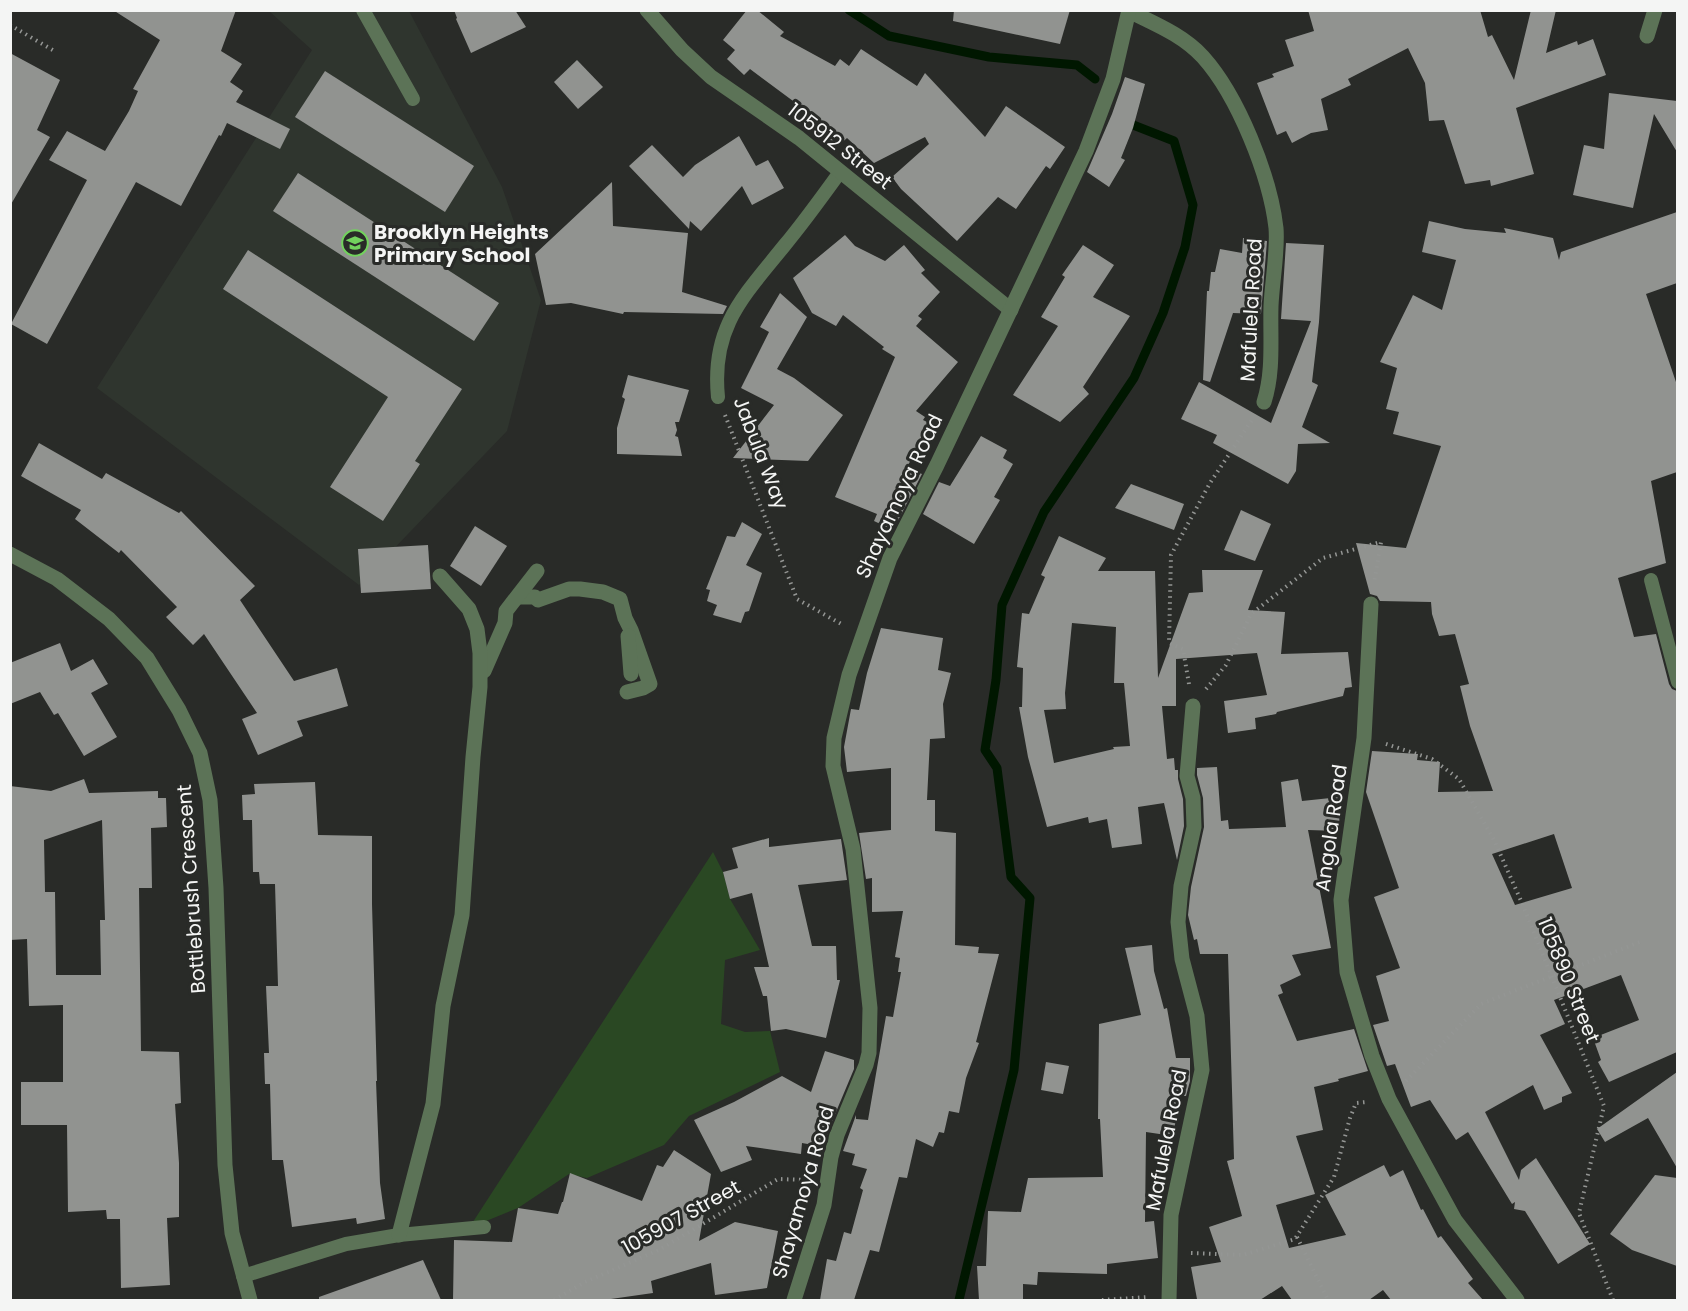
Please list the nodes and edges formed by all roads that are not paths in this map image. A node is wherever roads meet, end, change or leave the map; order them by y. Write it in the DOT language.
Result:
graph roads {
  1 [pos="363,10"];
  2 [pos="647,10"];
  3 [pos="1655,10"];
  4 [pos="1129,11"];
  5 [pos="1647,36"];
  6 [pos="413,99"];
  7 [pos="840,171"];
  8 [pos="1011,310"];
  9 [pos="718,398"];
  10 [pos="1264,402"];
  11 [pos="10,554"];
  12 [pos="537,571"];
  13 [pos="440,576"];
  14 [pos="1651,580"];
  15 [pos="519,597"];
  16 [pos="1371,604"];
  17 [pos="630,627"];
  18 [pos="631,674"];
  19 [pos="1677,682"];
  20 [pos="480,686"];
  21 [pos="627,692"];
  22 [pos="1193,706"];
  23 [pos="484,1227"];
  24 [pos="399,1235"];
  25 [pos="243,1276"];
  26 [pos="1169,1298"];
  27 [pos="250,1300"];
  28 [pos="794,1300"];
  29 [pos="1517,1300"];
  1 -- 6 [label="lane"];
  2 -- 7 [label="street, 105912 Street"];
  3 -- 5 [label="street"];
  4 -- 8 [label="street, Shayamoya Road"];
  4 -- 10 [label="street, Mafulela Road"];
  7 -- 8 [label="street, 105912 Street"];
  7 -- 9 [label="lane, Jabula Way"];
  8 -- 28 [label="street, Shayamoya Road"];
  11 -- 25 [label="street, Bottlebrush Crescent"];
  12 -- 15 [label="street"];
  13 -- 20 [label="street"];
  14 -- 19 [label="lane"];
  15 -- 17 [label="street"];
  15 -- 20 [label="street"];
  16 -- 29 [label="street, Angola Road"];
  17 -- 18 [label="street"];
  17 -- 21 [label="street"];
  20 -- 24 [label="street"];
  22 -- 26 [label="street, Mafulela Road"];
  23 -- 24 [label="lane"];
  24 -- 25 [label="lane"];
  25 -- 27 [label="street, Bottlebrush Crescent"];
}
